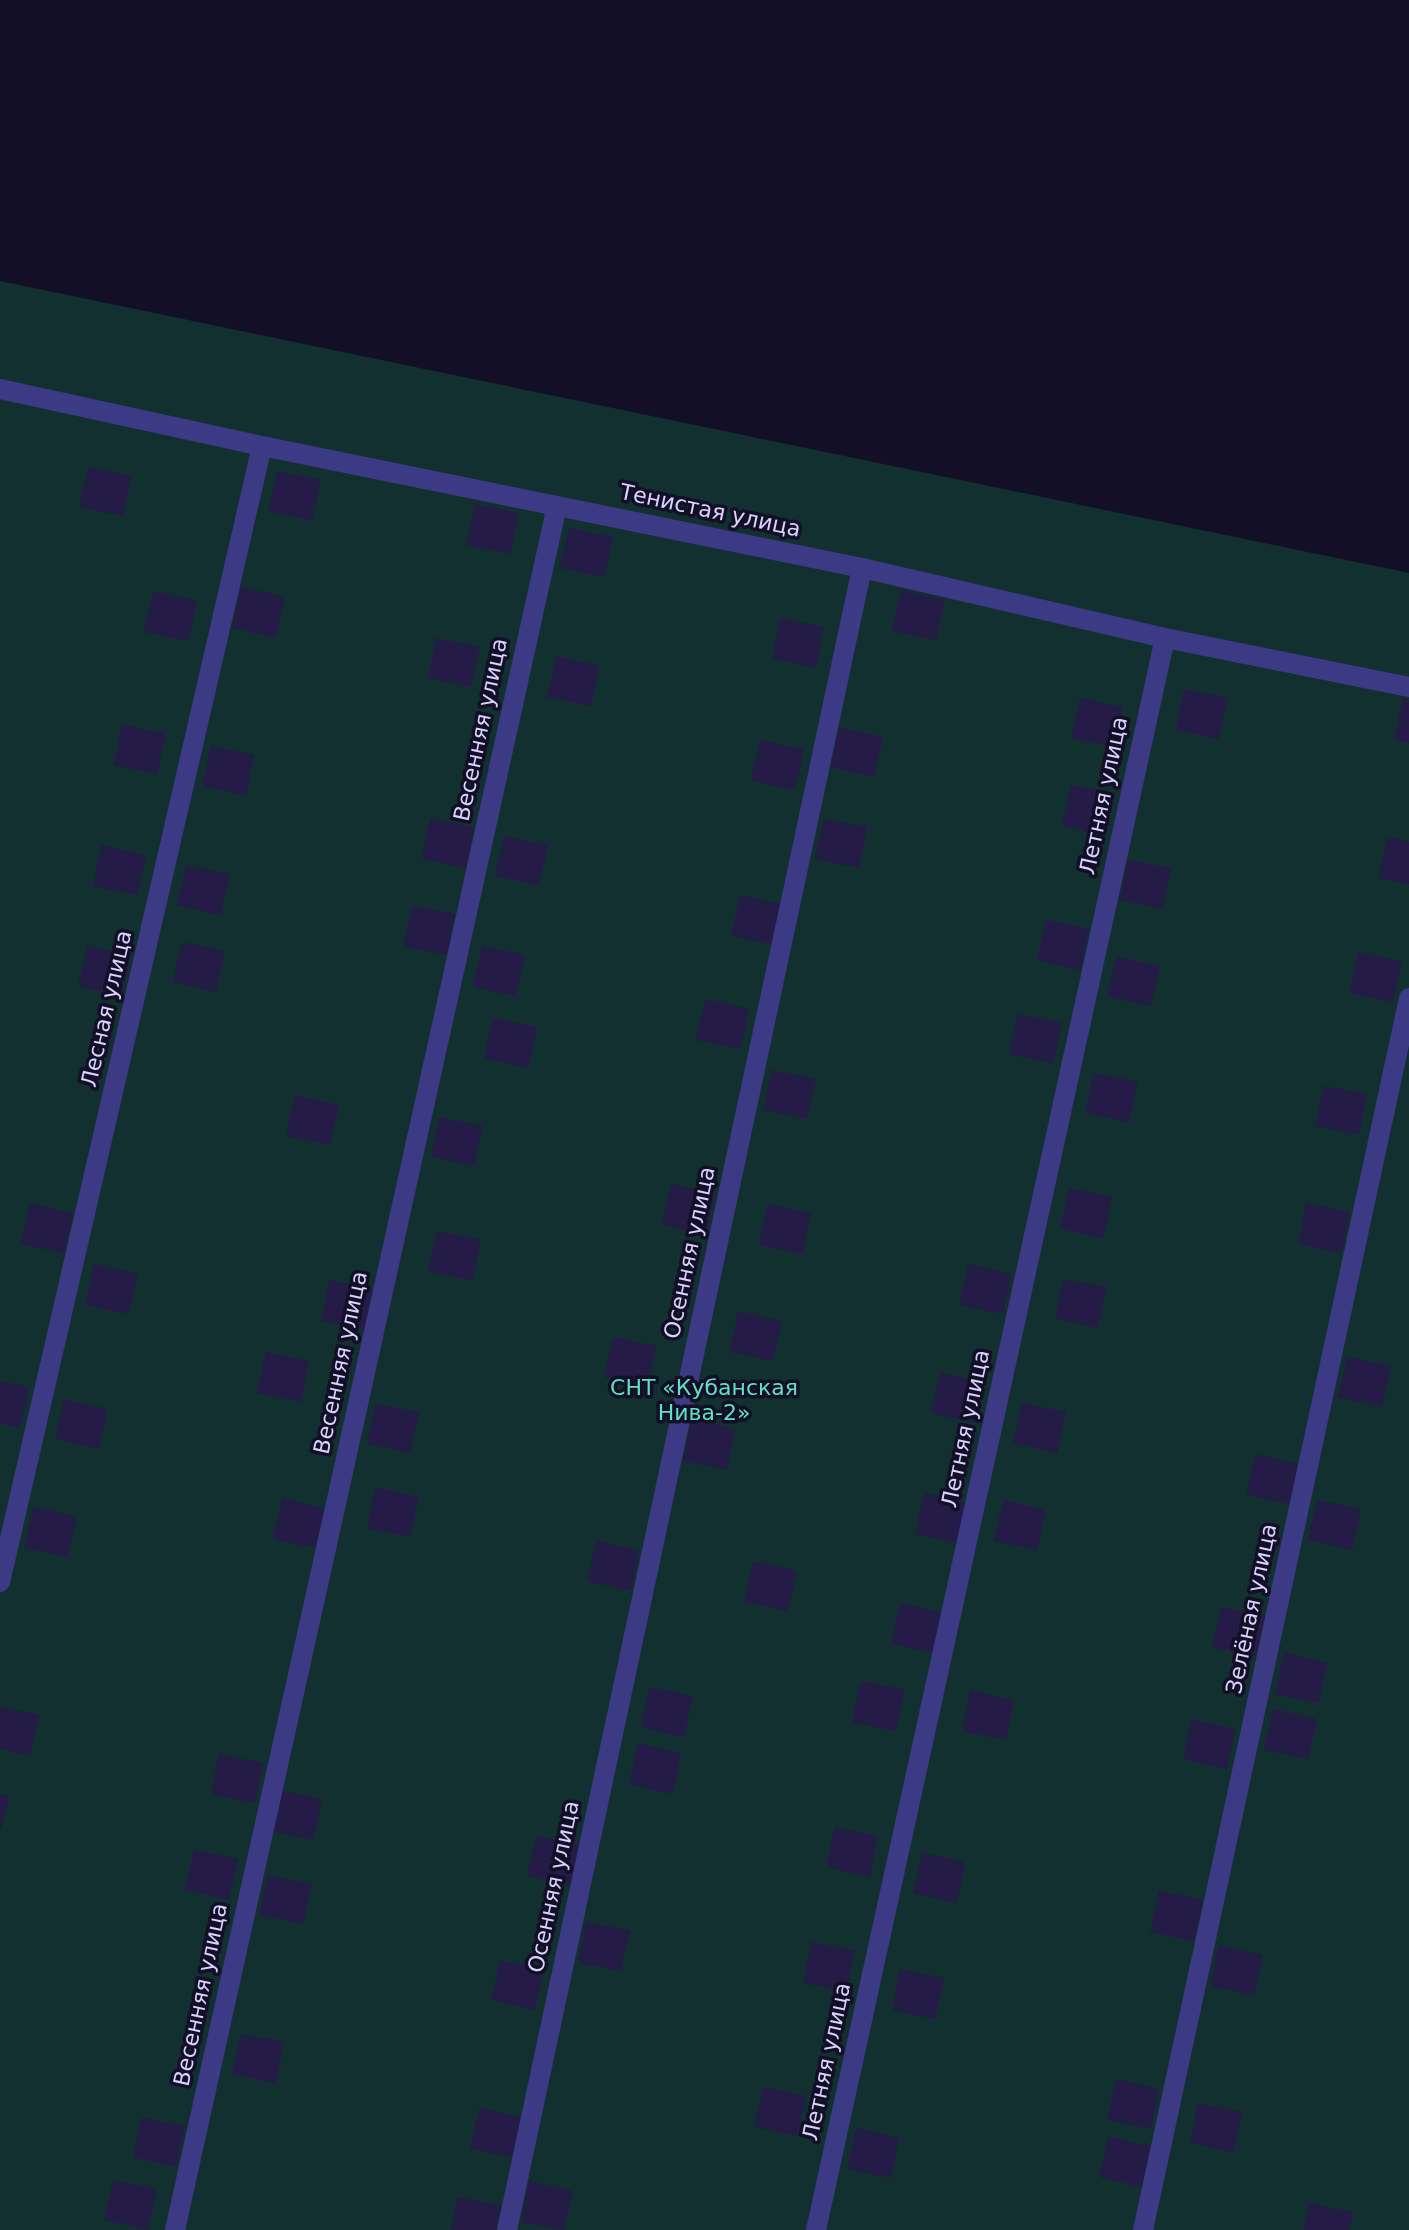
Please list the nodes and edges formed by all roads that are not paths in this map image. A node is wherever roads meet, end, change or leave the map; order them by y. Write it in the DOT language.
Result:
graph roads {
  1 [pos="0,389"];
  2 [pos="262,446"];
  3 [pos="557,506"];
  4 [pos="862,568"];
  5 [pos="1165,638"];
  6 [pos="1409,687"];
  7 [pos="1409,998"];
  8 [pos="0,1582"];
  9 [pos="175,2230"];
  10 [pos="507,2230"];
  11 [pos="816,2230"];
  12 [pos="1143,2230"];
  1 -- 2 [label="lane, Тенистая улица"];
  2 -- 3 [label="lane, Тенистая улица"];
  2 -- 8 [label="lane, Лесная улица"];
  3 -- 4 [label="lane, Тенистая улица"];
  3 -- 9 [label="lane, Весенняя улица"];
  4 -- 5 [label="lane, Тенистая улица"];
  4 -- 10 [label="lane, Осенняя улица"];
  5 -- 6 [label="lane, Тенистая улица"];
  5 -- 11 [label="lane, Летняя улица"];
  7 -- 12 [label="lane, Зелёная улица"];
}
